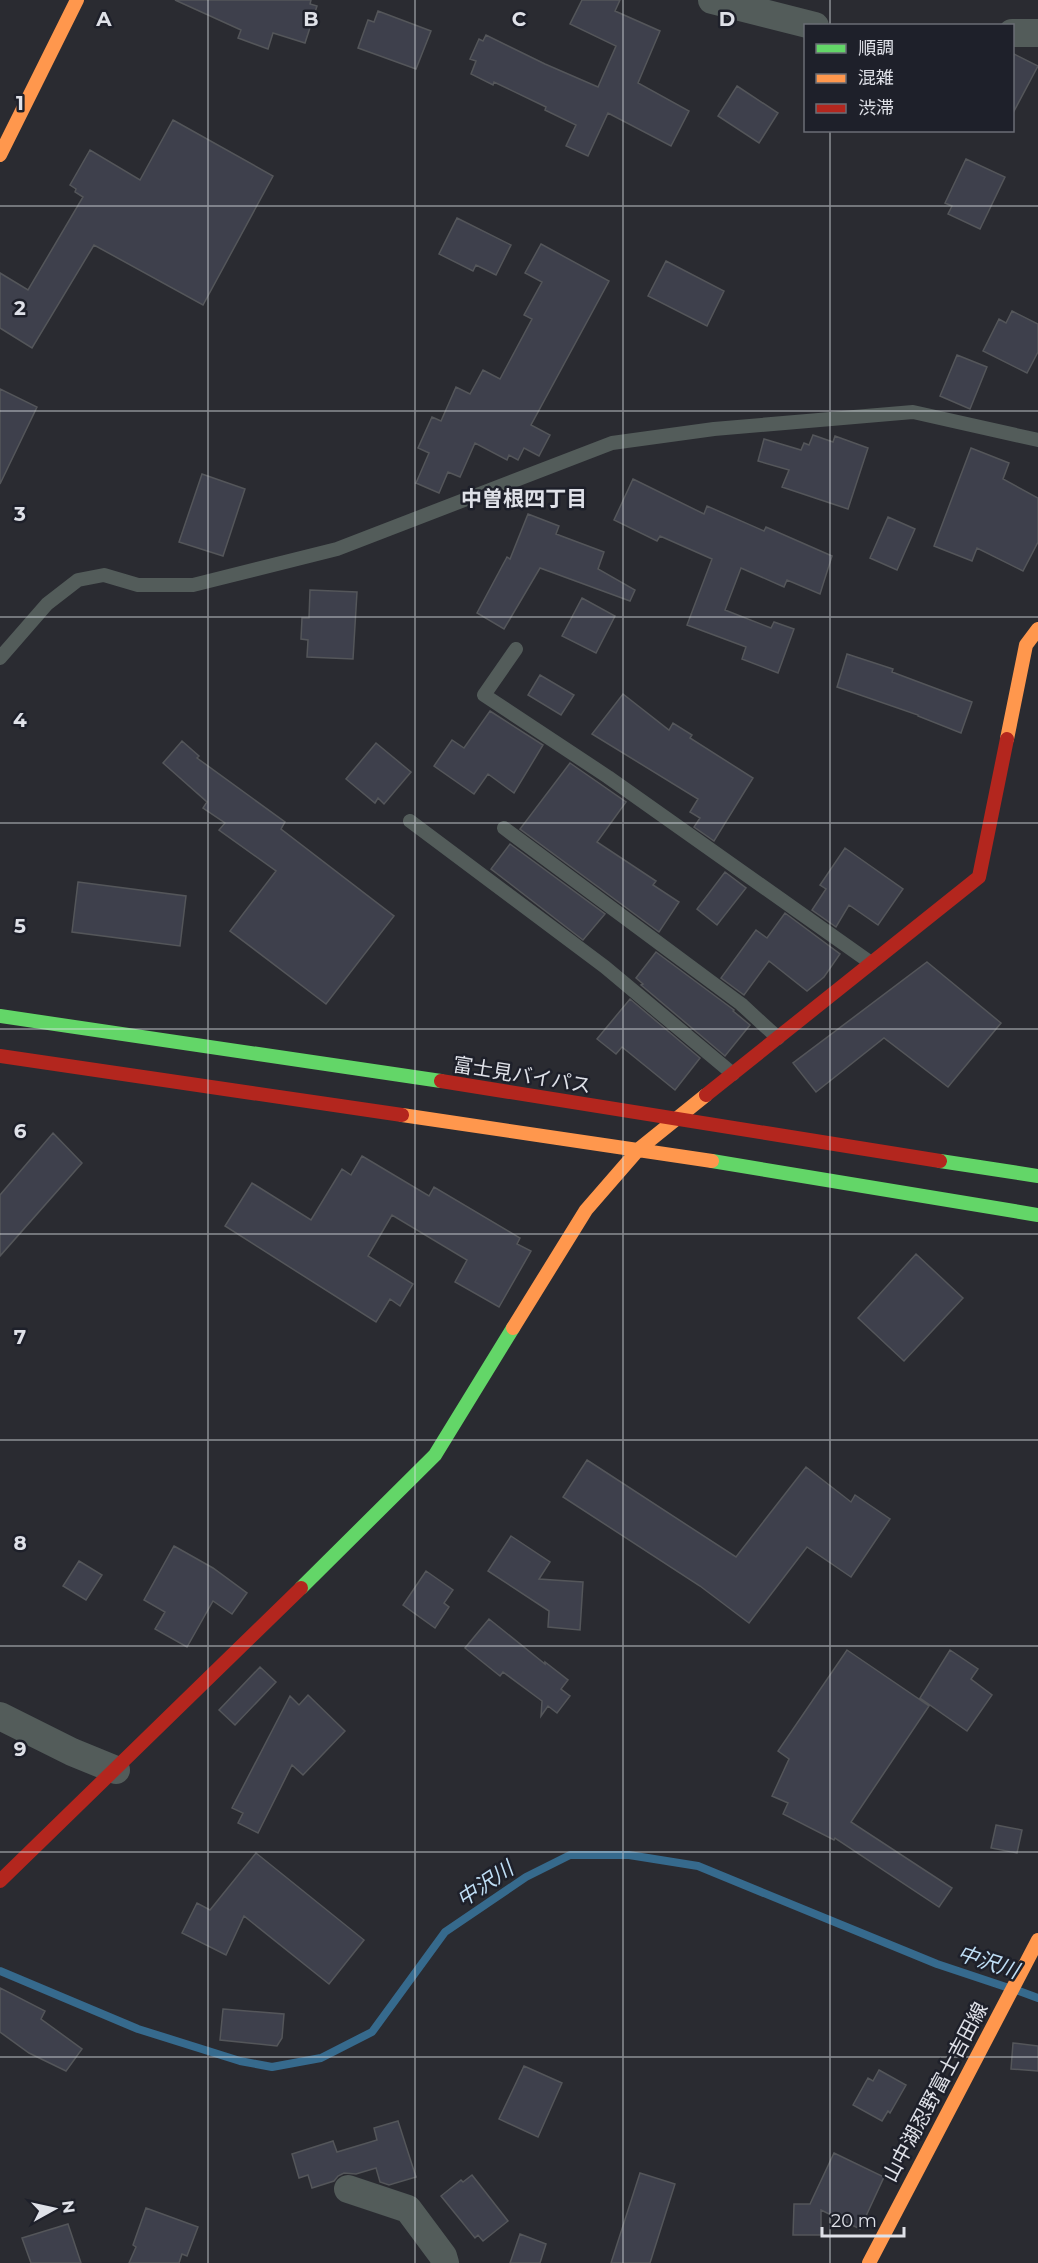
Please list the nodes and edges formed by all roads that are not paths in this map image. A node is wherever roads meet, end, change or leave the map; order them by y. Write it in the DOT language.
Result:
graph roads {
  1 [pos="77,0"];
  2 [pos="711,0"];
  3 [pos="807,24"];
  4 [pos="1014,33"];
  5 [pos="1038,33"];
  6 [pos="0,155"];
  7 [pos="1038,440"];
  8 [pos="1038,629"];
  9 [pos="516,649"];
  10 [pos="0,658"];
  11 [pos="410,821"];
  12 [pos="504,828"];
  13 [pos="872,963"];
  14 [pos="0,1017"];
  15 [pos="778,1038"];
  16 [pos="0,1056"];
  17 [pos="733,1074"];
  18 [pos="675,1120"];
  19 [pos="639,1149"];
  20 [pos="1038,1176"];
  21 [pos="1038,1215"];
  22 [pos="0,1716"];
  23 [pos="116,1770"];
  24 [pos="0,1881"];
  25 [pos="1038,1940"];
  26 [pos="348,2189"];
  27 [pos="445,2263"];
  28 [pos="868,2263"];
  1 -- 6 [label="main road"];
  2 -- 3 [label="street"];
  4 -- 5 [label="street"];
  7 -- 10 [label="lane"];
  8 -- 13 [label="main road"];
  9 -- 13 [label="lane"];
  11 -- 17 [label="lane"];
  12 -- 15 [label="lane"];
  13 -- 15 [label="main road"];
  14 -- 18 [label="main road, 富士見バイパス"];
  15 -- 17 [label="main road"];
  16 -- 19 [label="main road"];
  17 -- 18 [label="main road"];
  18 -- 19 [label="main road"];
  18 -- 20 [label="main road, 富士見バイパス"];
  19 -- 21 [label="main road"];
  19 -- 23 [label="main road"];
  22 -- 23 [label="street"];
  23 -- 24 [label="main road"];
  25 -- 28 [label="main road, 山中湖忍野富士吉田線"];
  26 -- 27 [label="street"];
}
